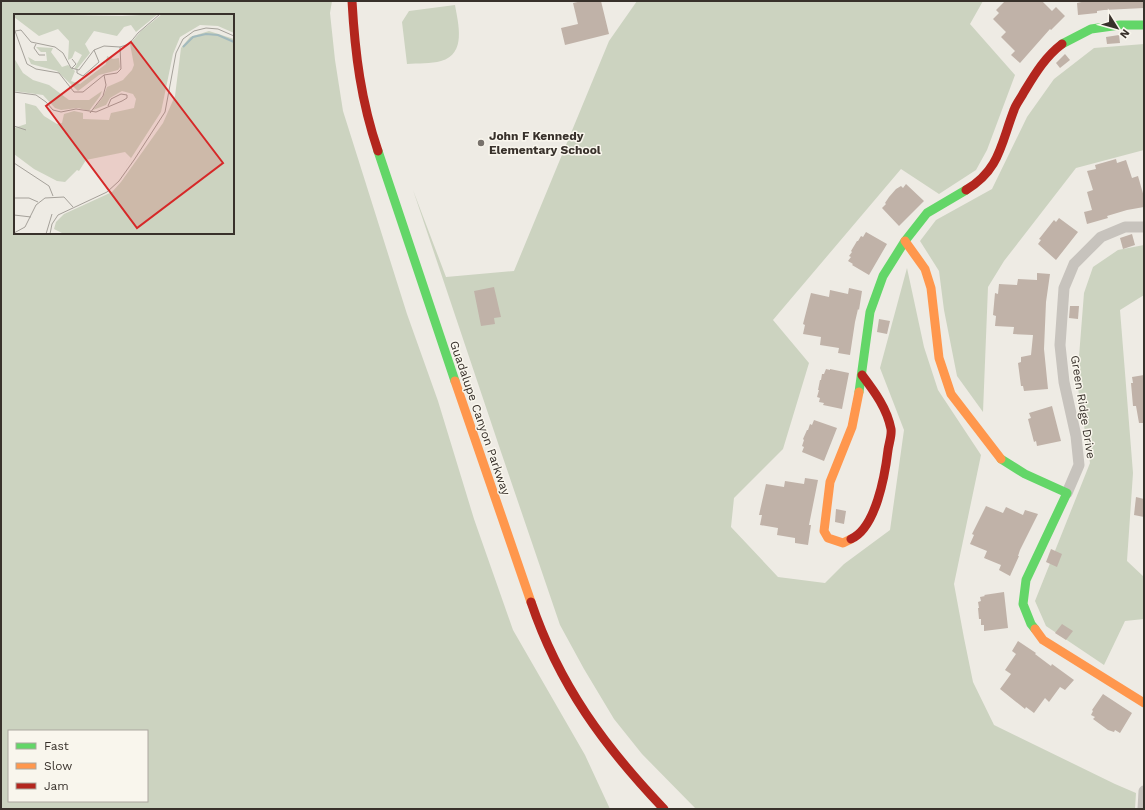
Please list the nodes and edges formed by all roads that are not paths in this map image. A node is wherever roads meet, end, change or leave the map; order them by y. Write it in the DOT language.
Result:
graph roads {
  1 [pos="352,1"];
  2 [pos="1144,26"];
  3 [pos="1144,227"];
  4 [pos="905,241"];
  5 [pos="862,375"];
  6 [pos="1067,493"];
  7 [pos="1144,703"];
  8 [pos="1144,790"];
  9 [pos="664,809"];
  10 [pos="1143,809"];
  1 -- 9 [label="street, Guadalupe Canyon Parkway"];
  2 -- 4 [label="street"];
  3 -- 6 [label="street, Green Ridge Drive"];
  4 -- 5 [label="street"];
  4 -- 6 [label="street"];
  5 -- 5 [label="street"];
  6 -- 7 [label="street"];
  8 -- 10 [label="street"];
}
